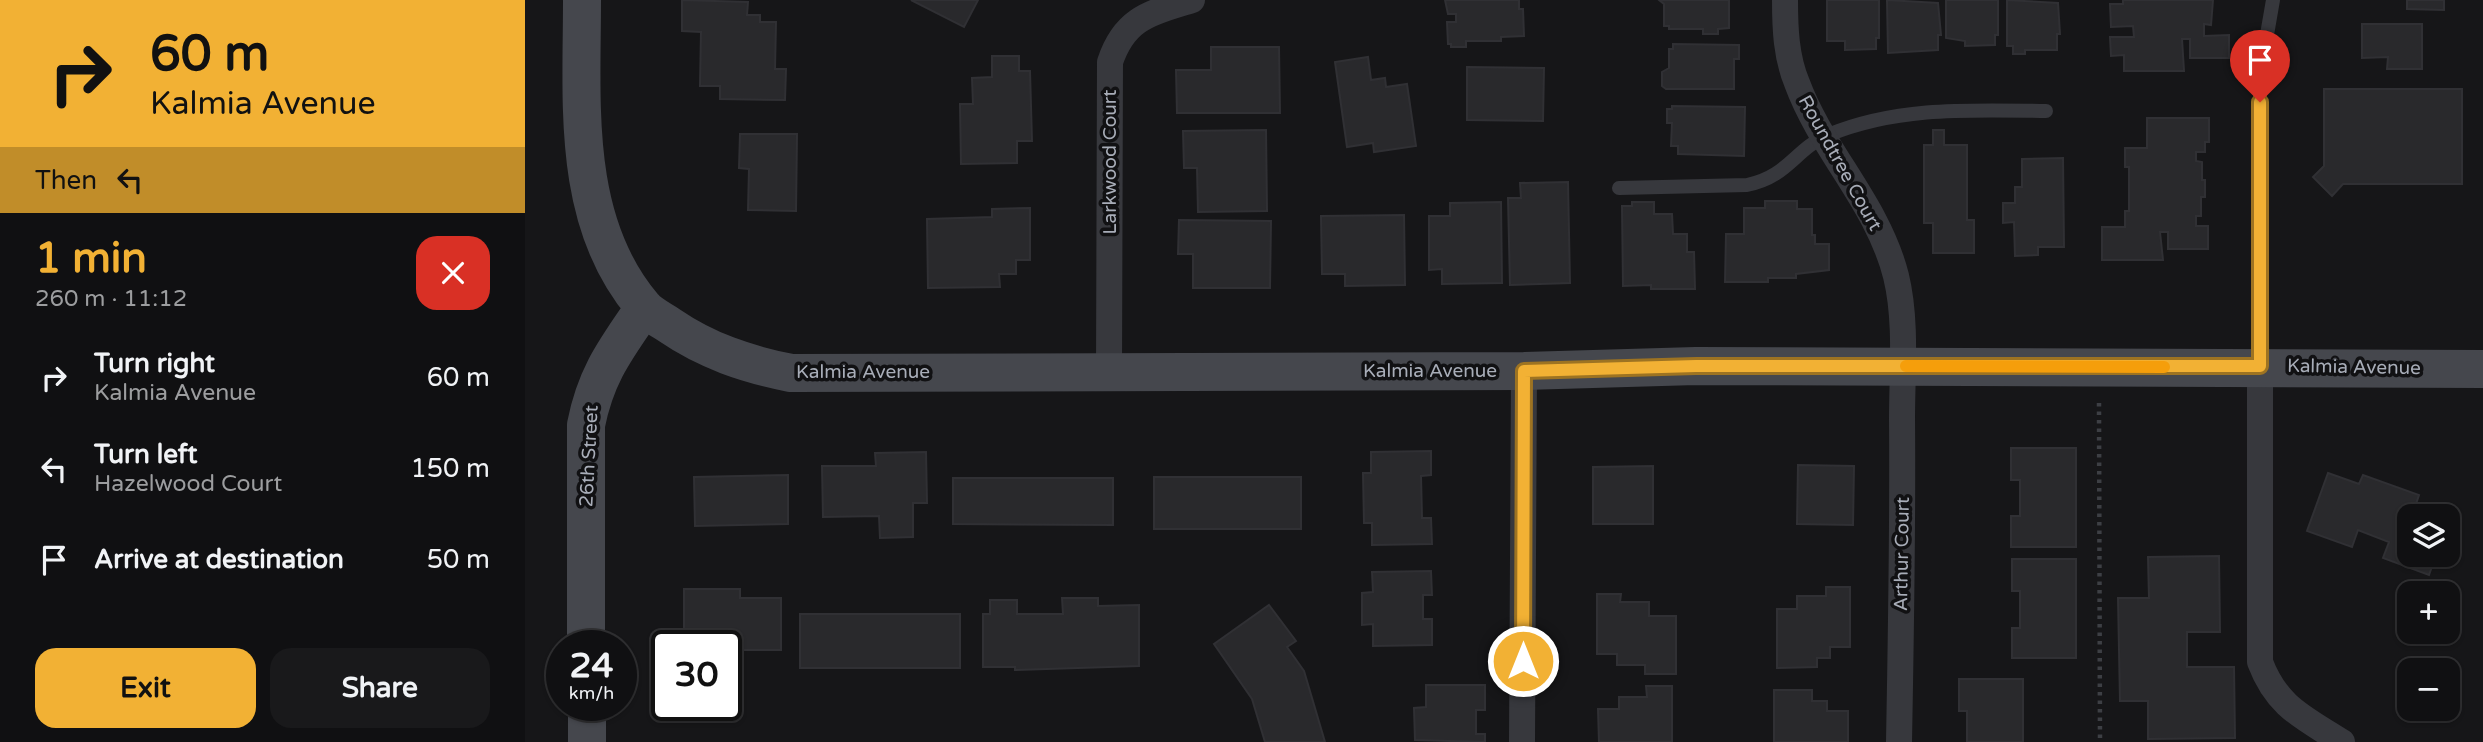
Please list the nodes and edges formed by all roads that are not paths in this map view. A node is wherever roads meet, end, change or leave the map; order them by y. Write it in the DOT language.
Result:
graph roads {
  1 [pos="582,0"];
  2 [pos="1192,0"];
  3 [pos="1785,0"];
  4 [pos="2273,0"];
  5 [pos="2046,111"];
  6 [pos="1825,136"];
  7 [pos="1619,187"];
  8 [pos="644,308"];
  9 [pos="1902,366"];
  10 [pos="2260,366"];
  11 [pos="2483,369"];
  12 [pos="1524,371"];
  13 [pos="1109,372"];
  14 [pos="586,630"];
  15 [pos="586,721"];
  16 [pos="587,742"];
  17 [pos="1522,742"];
  18 [pos="1899,742"];
  19 [pos="2342,742"];
  1 -- 8 [label="street"];
  2 -- 13 [label="street, Larkwood Court"];
  3 -- 6 [label="street, Roundtree Court"];
  4 -- 10 [label="lane"];
  5 -- 6 [label="lane"];
  6 -- 7 [label="lane"];
  6 -- 9 [label="street, Roundtree Court"];
  8 -- 13 [label="street, Kalmia Avenue"];
  8 -- 14 [label="street, 26th Street"];
  9 -- 10 [label="street, Kalmia Avenue"];
  9 -- 12 [label="street, Kalmia Avenue"];
  9 -- 18 [label="street, Arthur Court"];
  10 -- 11 [label="street, Kalmia Avenue"];
  10 -- 19 [label="street"];
  12 -- 13 [label="street, Kalmia Avenue"];
  12 -- 17 [label="street"];
  15 -- 16 [label="street"];
}
